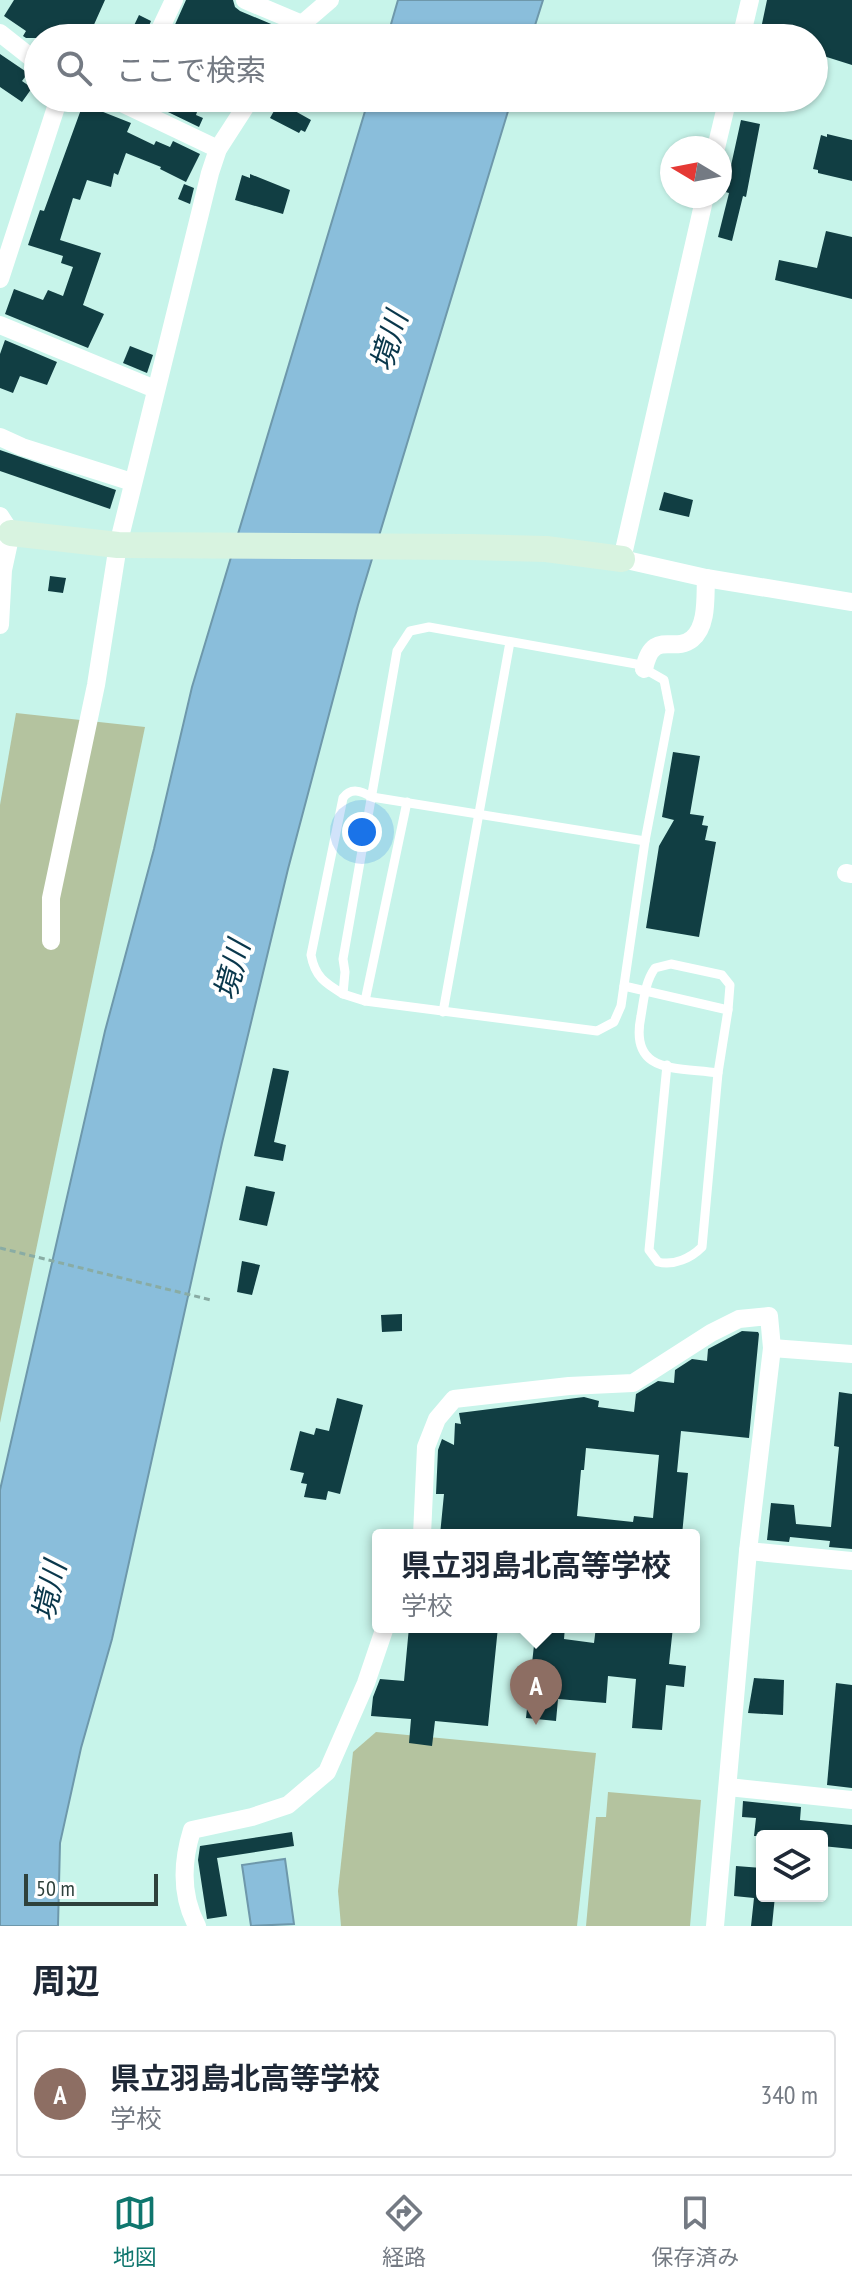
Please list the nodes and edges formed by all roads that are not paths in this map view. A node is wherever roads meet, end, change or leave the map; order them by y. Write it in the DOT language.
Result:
graph roads {
  1 [pos="174,0"];
  2 [pos="245,0"];
  3 [pos="330,0"];
  4 [pos="750,0"];
  5 [pos="163,24"];
  6 [pos="284,24"];
  7 [pos="304,24"];
  8 [pos="744,24"];
  9 [pos="0,33"];
  10 [pos="24,52"];
  11 [pos="54,112"];
  12 [pos="145,112"];
  13 [pos="242,112"];
  14 [pos="725,112"];
  15 [pos="719,136"];
  16 [pos="218,149"];
  17 [pos="702,208"];
  18 [pos="0,279"];
  19 [pos="0,325"];
  20 [pos="155,389"];
  21 [pos="0,437"];
  22 [pos="132,482"];
  23 [pos="6,525"];
  24 [pos="118,545"];
  25 [pos="622,559"];
  26 [pos="706,578"];
  27 [pos="852,602"];
  28 [pos="0,625"];
  29 [pos="510,642"];
  30 [pos="644,669"];
  31 [pos="372,797"];
  32 [pos="407,802"];
  33 [pos="480,813"];
  34 [pos="645,841"];
  35 [pos="51,941"];
  36 [pos="624,986"];
  37 [pos="645,993"];
  38 [pos="343,994"];
  39 [pos="365,1001"];
  40 [pos="728,1010"];
  41 [pos="443,1012"];
  42 [pos="667,1065"];
  43 [pos="718,1073"];
  44 [pos="772,1348"];
  45 [pos="852,1354"];
  46 [pos="422,1529"];
  47 [pos="748,1551"];
  48 [pos="852,1561"];
  49 [pos="383,1633"];
  50 [pos="728,1787"];
  51 [pos="852,1800"];
  52 [pos="197,1926"];
  53 [pos="715,1926"];
  1 -- 5 [label="street"];
  2 -- 6 [label="street"];
  3 -- 7 [label="street"];
  4 -- 8 [label="street"];
  9 -- 10 [label="street"];
  11 -- 18 [label="street"];
  12 -- 16 [label="street"];
  13 -- 16 [label="street"];
  14 -- 15 [label="street"];
  16 -- 20 [label="street"];
  17 -- 25 [label="street"];
  19 -- 20 [label="street"];
  20 -- 22 [label="street"];
  21 -- 22 [label="street"];
  22 -- 24 [label="street"];
  23 -- 24 [label="street"];
  23 -- 28 [label="street"];
  24 -- 25 [label="street"];
  24 -- 35 [label="street"];
  25 -- 26 [label="street"];
  26 -- 27 [label="street"];
  26 -- 30 [label="street"];
  29 -- 30 [label="lane"];
  29 -- 31 [label="lane"];
  29 -- 33 [label="lane"];
  30 -- 34 [label="lane"];
  31 -- 32 [label="lane"];
  31 -- 38 [label="lane"];
  31 -- 38 [label="lane"];
  32 -- 33 [label="lane"];
  32 -- 39 [label="lane"];
  33 -- 34 [label="lane"];
  33 -- 41 [label="lane"];
  34 -- 36 [label="lane"];
  36 -- 37 [label="lane"];
  36 -- 41 [label="lane"];
  37 -- 40 [label="lane"];
  37 -- 40 [label="lane"];
  37 -- 42 [label="lane"];
  38 -- 39 [label="lane"];
  39 -- 41 [label="lane"];
  40 -- 43 [label="lane"];
  42 -- 43 [label="lane"];
  42 -- 43 [label="lane"];
  44 -- 45 [label="street"];
  44 -- 46 [label="street"];
  44 -- 47 [label="street"];
  47 -- 48 [label="street"];
  47 -- 50 [label="street"];
  49 -- 52 [label="street"];
  50 -- 51 [label="street"];
  50 -- 53 [label="street"];
}
